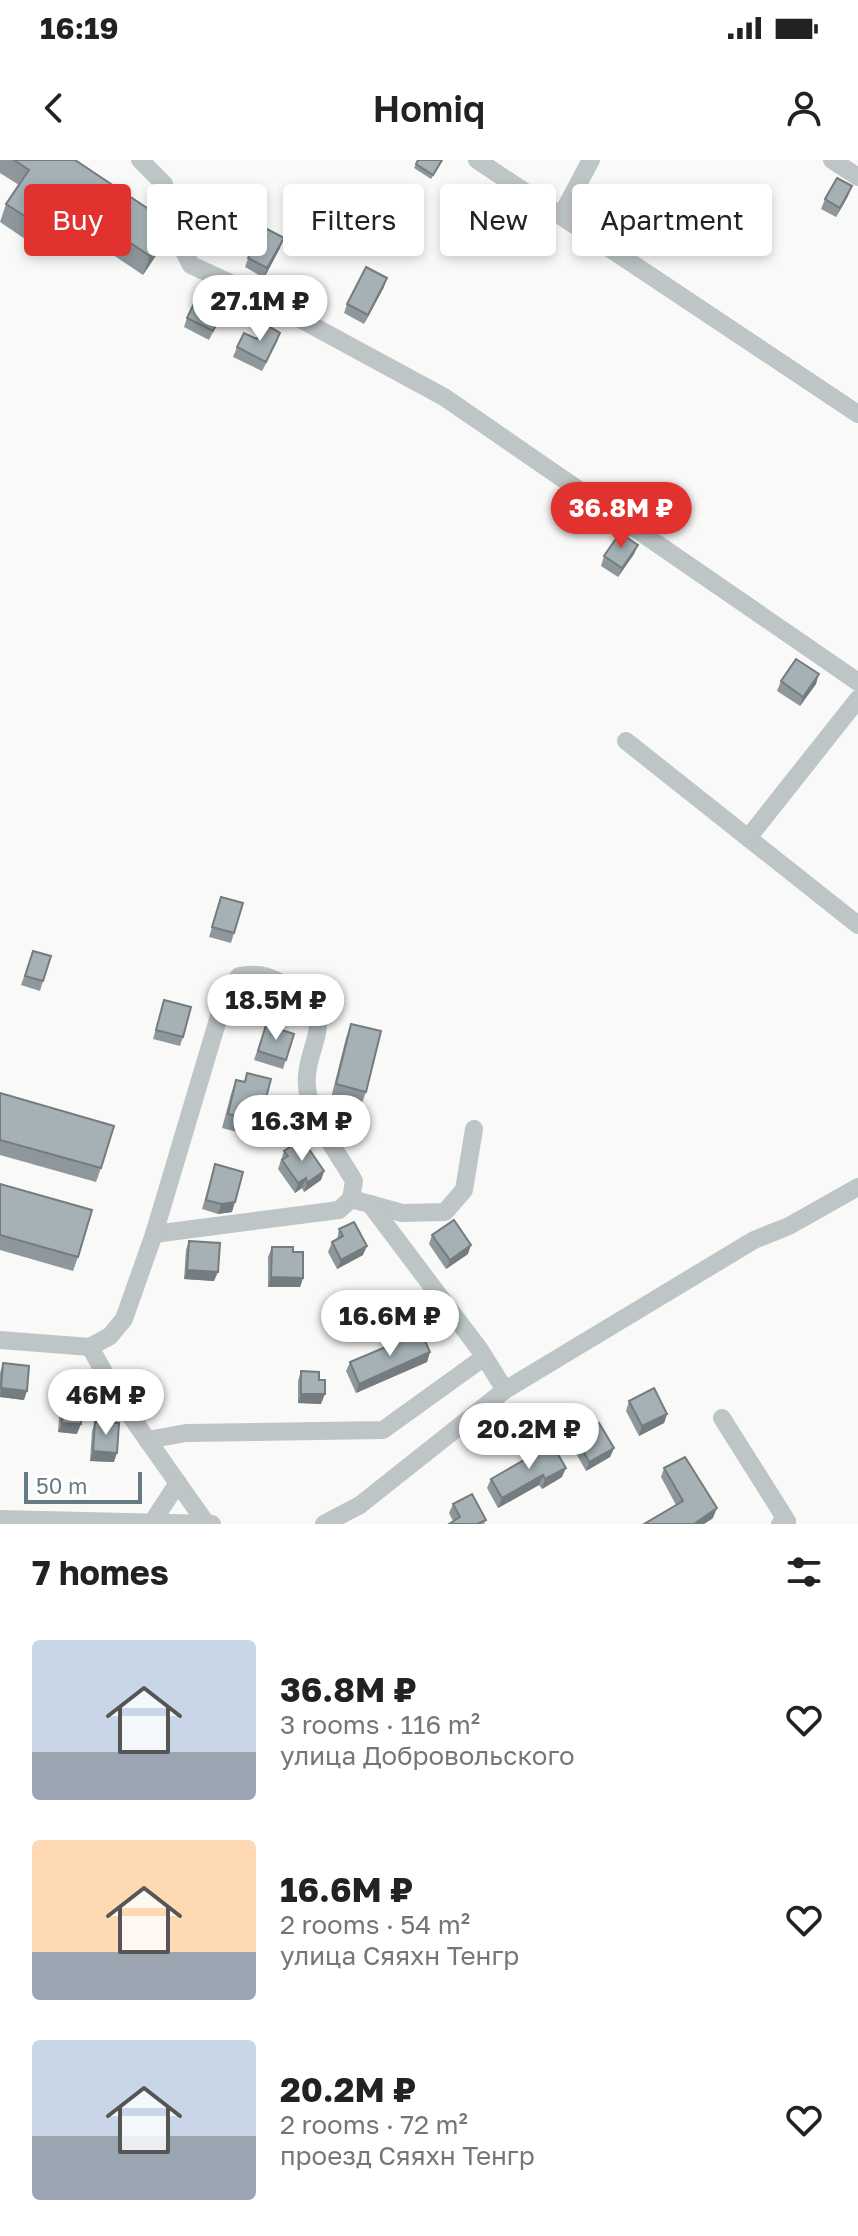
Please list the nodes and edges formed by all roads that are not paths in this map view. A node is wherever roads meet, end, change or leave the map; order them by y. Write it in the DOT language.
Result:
graph roads {
  1 [pos="140,160"];
  2 [pos="477,160"];
  3 [pos="591,160"];
  4 [pos="832,160"];
  5 [pos="858,177"];
  6 [pos="561,216"];
  7 [pos="858,414"];
  8 [pos="858,682"];
  9 [pos="858,699"];
  10 [pos="626,741"];
  11 [pos="748,838"];
  12 [pos="858,925"];
  13 [pos="474,1129"];
  14 [pos="858,1187"];
  15 [pos="351,1199"];
  16 [pos="370,1204"];
  17 [pos="154,1234"];
  18 [pos="0,1340"];
  19 [pos="90,1347"];
  20 [pos="483,1358"];
  21 [pos="505,1390"];
  22 [pos="722,1418"];
  23 [pos="147,1440"];
  24 [pos="178,1483"];
  25 [pos="0,1519"];
  26 [pos="151,1523"];
  27 [pos="785,1523"];
  28 [pos="209,1524"];
  29 [pos="324,1524"];
  1 -- 8 [label="street"];
  2 -- 6 [label="street"];
  3 -- 6 [label="street"];
  4 -- 5 [label="street"];
  6 -- 7 [label="street"];
  9 -- 11 [label="street"];
  10 -- 11 [label="street"];
  11 -- 12 [label="street"];
  13 -- 16 [label="street"];
  14 -- 21 [label="street"];
  15 -- 16 [label="street"];
  15 -- 17 [label="street"];
  15 -- 17 [label="street"];
  16 -- 20 [label="street"];
  17 -- 19 [label="street"];
  18 -- 19 [label="street"];
  19 -- 23 [label="street"];
  20 -- 21 [label="street"];
  20 -- 23 [label="street"];
  21 -- 29 [label="street"];
  22 -- 27 [label="street"];
  23 -- 24 [label="street"];
  24 -- 26 [label="street"];
  24 -- 28 [label="street"];
  25 -- 26 [label="street"];
  26 -- 28 [label="street"];
}
